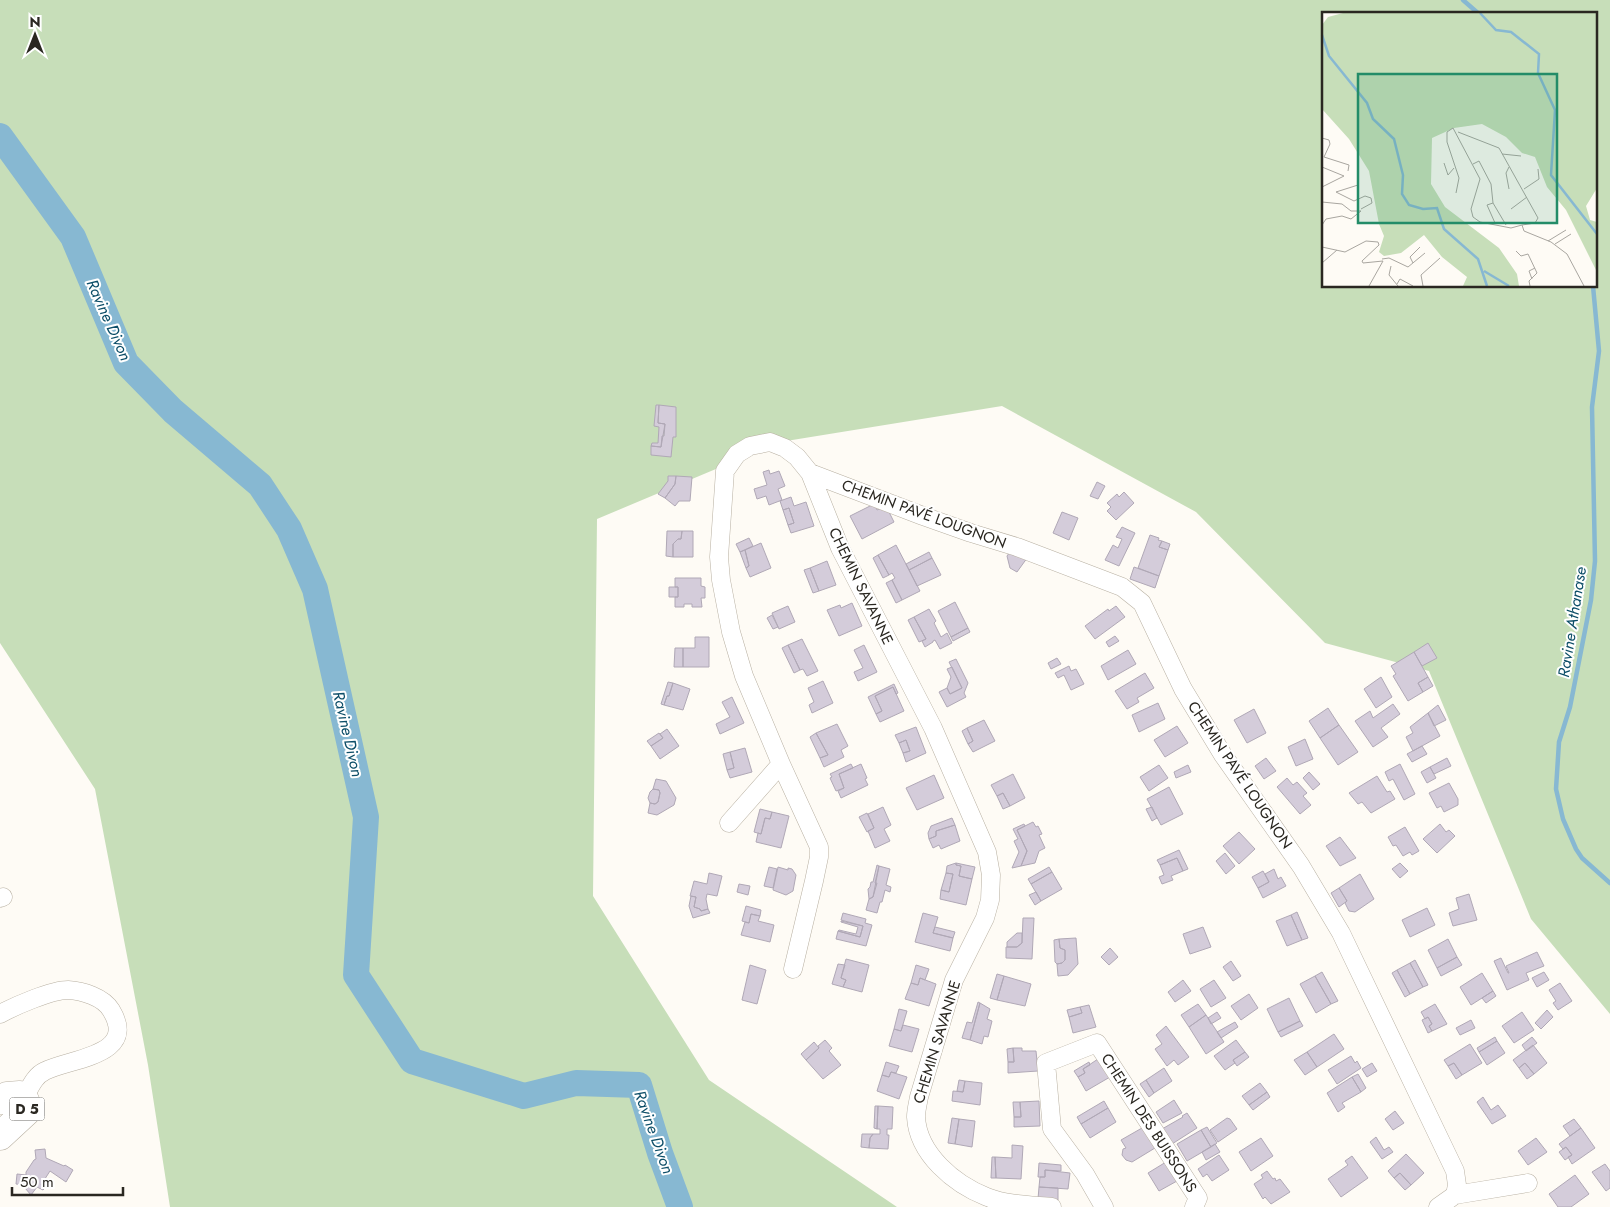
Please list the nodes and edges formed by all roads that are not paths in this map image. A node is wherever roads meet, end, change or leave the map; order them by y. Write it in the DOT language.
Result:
graph roads {
  1 [pos="810,473"];
  2 [pos="781,764"];
  3 [pos="729,823"];
  4 [pos="793,969"];
  5 [pos="0,1014"];
  6 [pos="12,1099"];
  7 [pos="0,1136"];
  8 [pos="1528,1183"];
  9 [pos="1455,1195"];
  10 [pos="1052,1207"];
  11 [pos="1104,1207"];
  12 [pos="1194,1207"];
  13 [pos="1438,1207"];
  1 -- 2 [label="street, CHEMIN SAVANNE"];
  1 -- 9 [label="street, CHEMIN PAVÉ LOUGNON"];
  1 -- 10 [label="street, CHEMIN SAVANNE"];
  2 -- 3 [label="street"];
  2 -- 4 [label="street, CHEMIN SAVANNE"];
  5 -- 6 [label="street"];
  6 -- 7 [label="main road, D 5"];
  8 -- 9 [label="street"];
  9 -- 13 [label="street"];
  11 -- 12 [label="street, CHEMIN DES BUISSONS"];
}
